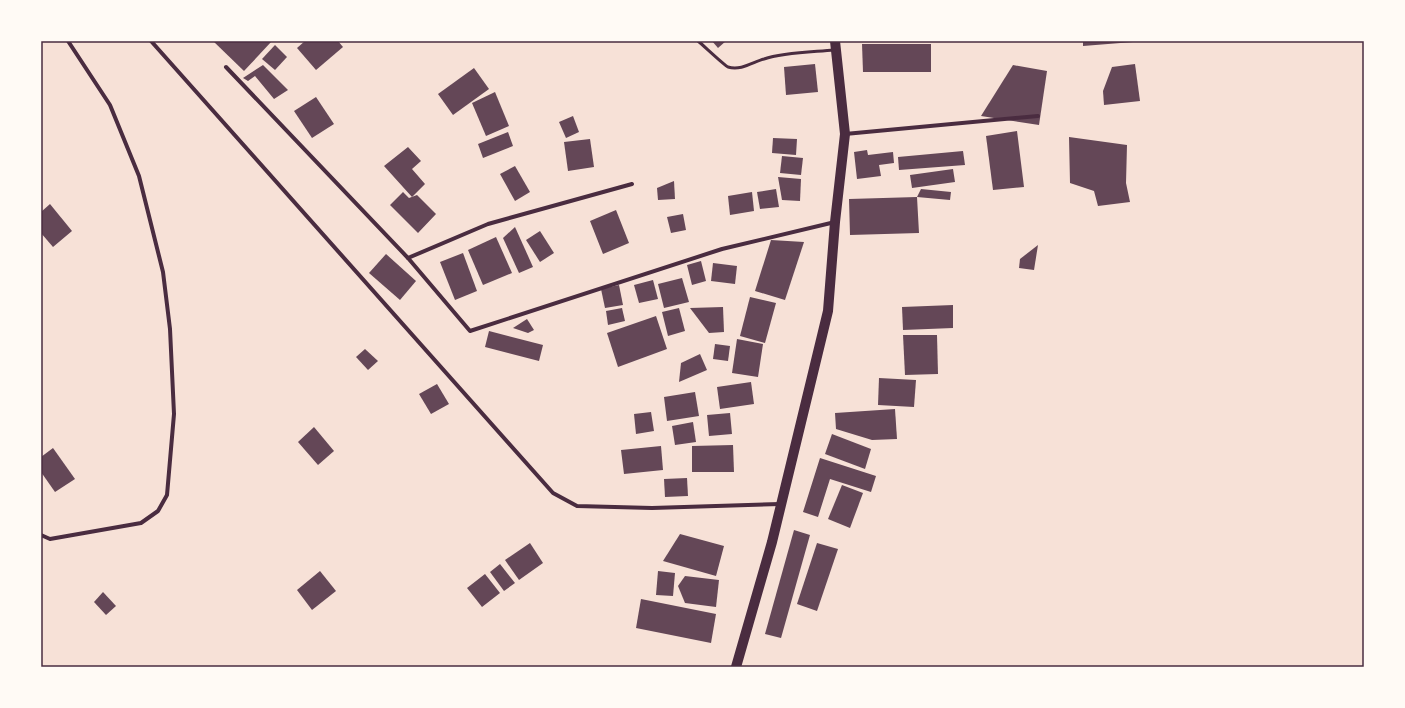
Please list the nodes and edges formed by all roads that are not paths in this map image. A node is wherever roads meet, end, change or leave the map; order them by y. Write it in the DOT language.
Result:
graph roads {
  1 [pos="68,41"];
  2 [pos="151,41"];
  3 [pos="698,41"];
  4 [pos="835,45"];
  5 [pos="226,67"];
  6 [pos="1038,116"];
  7 [pos="845,134"];
  8 [pos="632,184"];
  9 [pos="835,222"];
  10 [pos="408,258"];
  11 [pos="781,504"];
  12 [pos="41,535"];
  13 [pos="736,667"];
  1 -- 12 [label="street"];
  2 -- 11 [label="street"];
  3 -- 4 [label="lane"];
  4 -- 7 [label="main road"];
  5 -- 10 [label="street"];
  6 -- 7 [label="street"];
  7 -- 9 [label="main road"];
  8 -- 10 [label="street"];
  9 -- 10 [label="street"];
  9 -- 11 [label="main road"];
  11 -- 13 [label="main road"];
}
